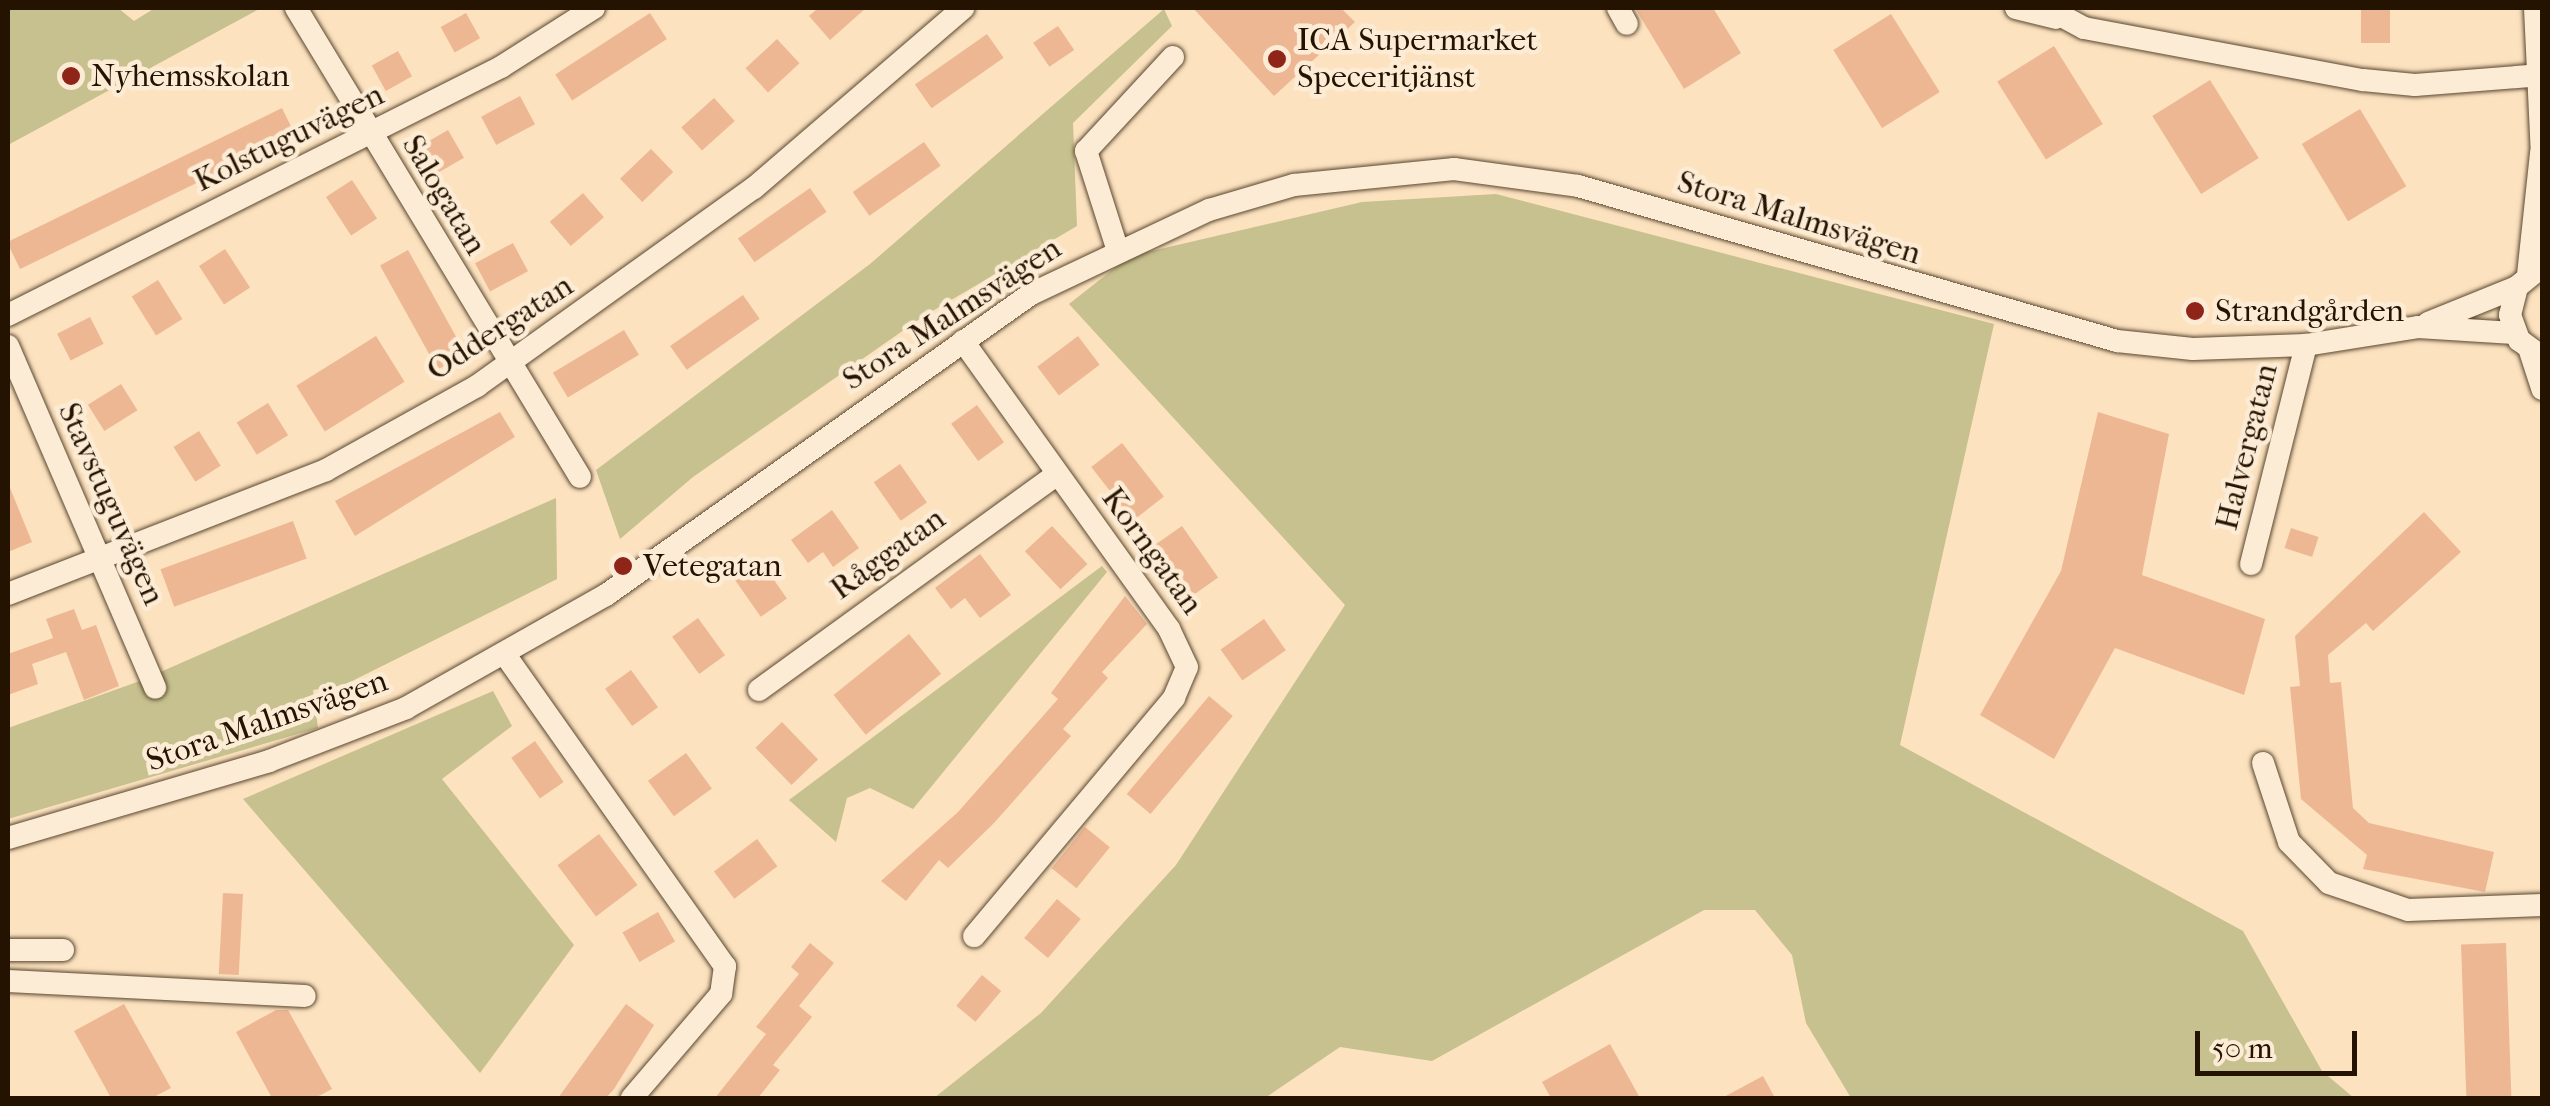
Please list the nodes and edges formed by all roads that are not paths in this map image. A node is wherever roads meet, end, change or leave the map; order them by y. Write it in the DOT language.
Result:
graph roads {
  1 [pos="296,8"];
  2 [pos="594,8"];
  3 [pos="963,8"];
  4 [pos="2016,8"];
  5 [pos="2534,8"];
  6 [pos="2052,13"];
  7 [pos="1173,57"];
  8 [pos="2539,74"];
  9 [pos="369,134"];
  10 [pos="2542,155"];
  11 [pos="1118,248"];
  12 [pos="2529,277"];
  13 [pos="8,315"];
  14 [pos="2418,326"];
  15 [pos="2514,333"];
  16 [pos="963,340"];
  17 [pos="2306,345"];
  18 [pos="8,346"];
  19 [pos="2536,354"];
  20 [pos="510,364"];
  21 [pos="2542,389"];
  22 [pos="1056,474"];
  23 [pos="580,477"];
  24 [pos="101,559"];
  25 [pos="2250,564"];
  26 [pos="8,594"];
  27 [pos="506,656"];
  28 [pos="155,688"];
  29 [pos="760,690"];
  30 [pos="2262,762"];
  31 [pos="8,838"];
  32 [pos="2542,905"];
  33 [pos="974,936"];
  34 [pos="8,950"];
  35 [pos="63,950"];
  36 [pos="8,981"];
  37 [pos="304,996"];
  38 [pos="632,1098"];
  1 -- 9 [label="street, Salogatan"];
  2 -- 9 [label="street, Kolstuguvägen"];
  3 -- 20 [label="street, Oddergatan"];
  4 -- 6 [label="street"];
  5 -- 8 [label="street"];
  6 -- 8 [label="street"];
  7 -- 11 [label="street"];
  8 -- 10 [label="street"];
  9 -- 13 [label="street, Kolstuguvägen"];
  9 -- 20 [label="street, Salogatan"];
  10 -- 12 [label="street"];
  11 -- 16 [label="street, Stora Malmsvägen"];
  11 -- 17 [label="street, Stora Malmsvägen"];
  12 -- 14 [label="street, Stora Malmsvägen"];
  12 -- 15 [label="street"];
  14 -- 15 [label="street, Stora Malmsvägen"];
  14 -- 17 [label="street, Stora Malmsvägen"];
  15 -- 19 [label="street"];
  16 -- 22 [label="street, Korngatan"];
  16 -- 27 [label="street, Stora Malmsvägen"];
  17 -- 25 [label="street, Halvergatan"];
  18 -- 24 [label="street, Stavstuguvägen"];
  19 -- 21 [label="street"];
  20 -- 23 [label="street, Salogatan"];
  20 -- 24 [label="street, Oddergatan"];
  22 -- 29 [label="street, Råggatan"];
  22 -- 33 [label="street, Korngatan"];
  24 -- 26 [label="street, Oddergatan"];
  24 -- 28 [label="street, Stavstuguvägen"];
  27 -- 31 [label="street, Stora Malmsvägen"];
  27 -- 38 [label="street"];
  30 -- 32 [label="street"];
  34 -- 35 [label="street"];
  36 -- 37 [label="street"];
}
